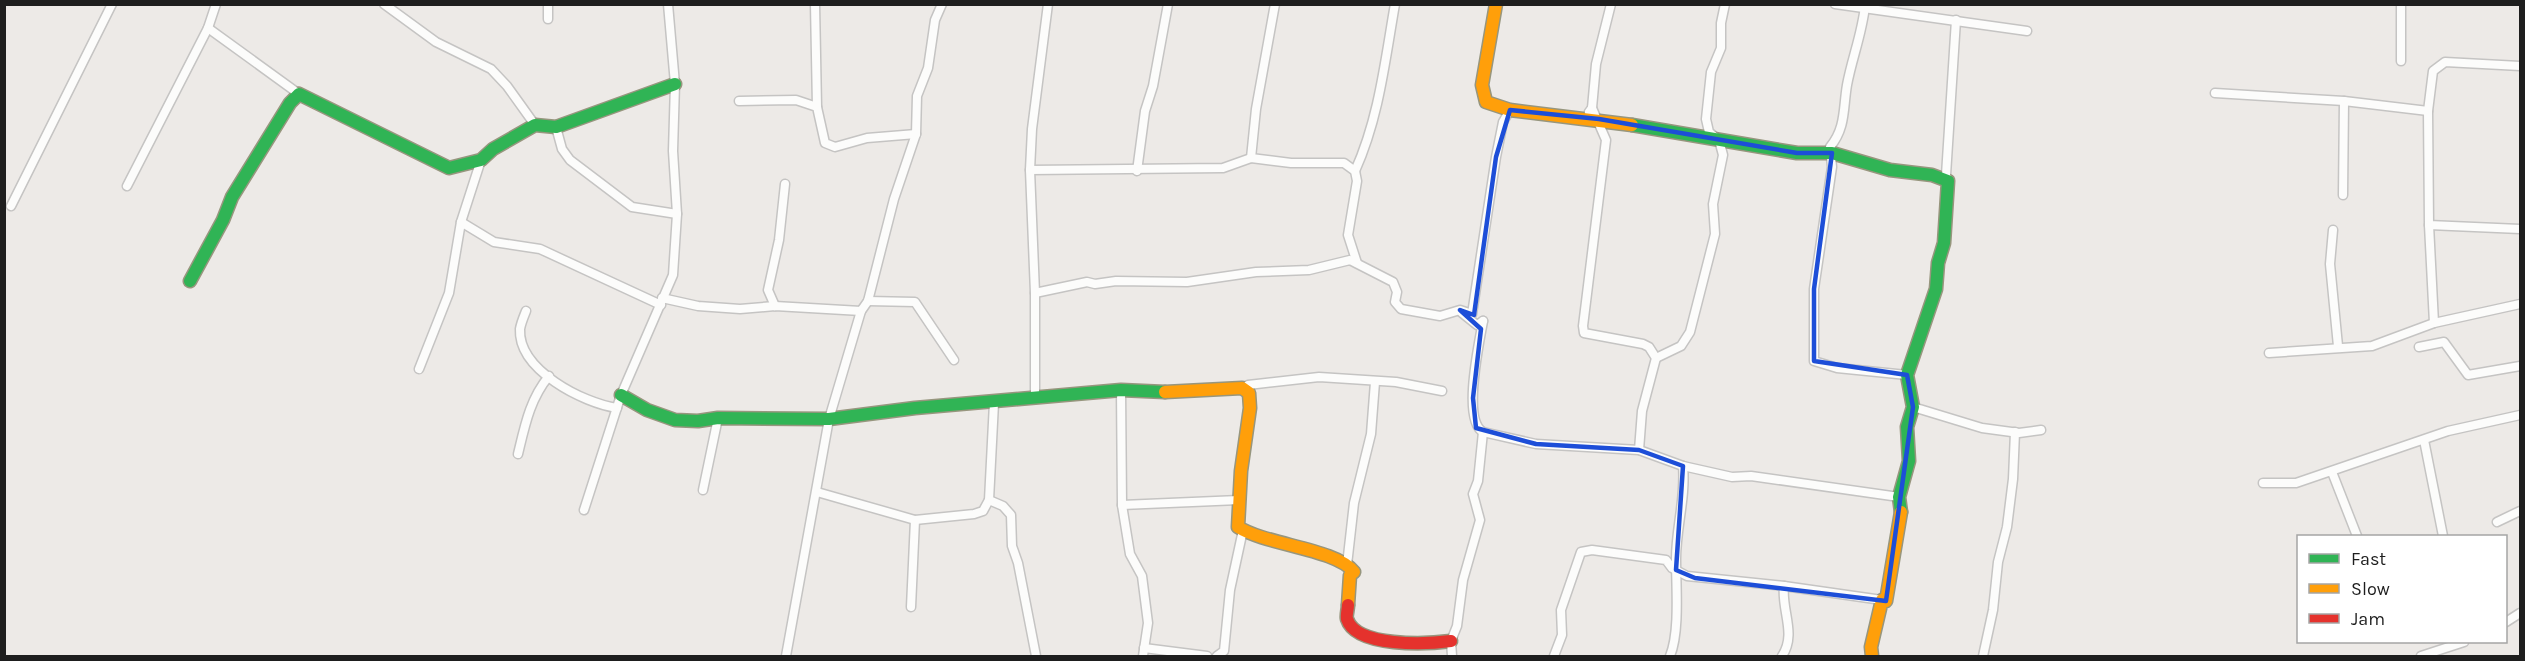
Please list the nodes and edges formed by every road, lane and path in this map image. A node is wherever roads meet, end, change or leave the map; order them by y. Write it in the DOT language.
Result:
graph roads {
  1 [pos="112,4"];
  2 [pos="216,4"];
  3 [pos="384,4"];
  4 [pos="548,4"];
  5 [pos="668,4"];
  6 [pos="815,4"];
  7 [pos="942,4"];
  8 [pos="1048,4"];
  9 [pos="1168,4"];
  10 [pos="1275,4"];
  11 [pos="1395,4"];
  12 [pos="1496,4"];
  13 [pos="1611,4"];
  14 [pos="1725,4"];
  15 [pos="1836,4"];
  16 [pos="2401,4"];
  17 [pos="1865,6"];
  18 [pos="548,19"];
  19 [pos="1956,20"];
  20 [pos="208,28"];
  21 [pos="2027,31"];
  22 [pos="2401,61"];
  23 [pos="2520,66"];
  24 [pos="675,84"];
  25 [pos="2215,93"];
  26 [pos="299,94"];
  27 [pos="739,101"];
  28 [pos="2344,101"];
  29 [pos="817,107"];
  30 [pos="1592,108"];
  31 [pos="1510,110"];
  32 [pos="2428,111"];
  33 [pos="1583,119"];
  34 [pos="1599,119"];
  35 [pos="534,125"];
  36 [pos="556,127"];
  37 [pos="916,134"];
  38 [pos="1719,140"];
  39 [pos="1830,152"];
  40 [pos="1251,158"];
  41 [pos="481,160"];
  42 [pos="1030,170"];
  43 [pos="1137,171"];
  44 [pos="1355,171"];
  45 [pos="1948,181"];
  46 [pos="785,184"];
  47 [pos="127,186"];
  48 [pos="2343,195"];
  49 [pos="11,206"];
  50 [pos="677,214"];
  51 [pos="461,222"];
  52 [pos="2429,225"];
  53 [pos="2520,229"];
  54 [pos="2333,230"];
  55 [pos="1357,263"];
  56 [pos="190,281"];
  57 [pos="1035,293"];
  58 [pos="662,301"];
  59 [pos="868,301"];
  60 [pos="2520,304"];
  61 [pos="775,306"];
  62 [pos="526,310"];
  63 [pos="1460,310"];
  64 [pos="861,311"];
  65 [pos="2434,323"];
  66 [pos="2338,346"];
  67 [pos="2419,346"];
  68 [pos="2269,353"];
  69 [pos="1656,358"];
  70 [pos="954,360"];
  71 [pos="2520,366"];
  72 [pos="419,369"];
  73 [pos="1907,375"];
  74 [pos="549,376"];
  75 [pos="1375,382"];
  76 [pos="1121,390"];
  77 [pos="1442,391"];
  78 [pos="1249,393"];
  79 [pos="621,395"];
  80 [pos="1035,399"];
  81 [pos="994,403"];
  82 [pos="1913,407"];
  83 [pos="616,408"];
  84 [pos="2520,415"];
  85 [pos="718,418"];
  86 [pos="829,419"];
  87 [pos="2041,430"];
  88 [pos="1483,432"];
  89 [pos="2015,432"];
  90 [pos="2424,440"];
  91 [pos="1639,450"];
  92 [pos="518,454"];
  93 [pos="1683,466"];
  94 [pos="2332,472"];
  95 [pos="2263,483"];
  96 [pos="703,490"];
  97 [pos="818,492"];
  98 [pos="1899,497"];
  99 [pos="989,500"];
  100 [pos="1239,501"];
  101 [pos="1122,505"];
  102 [pos="584,510"];
  103 [pos="2520,511"];
  104 [pos="915,520"];
  105 [pos="2497,522"];
  106 [pos="1243,530"];
  107 [pos="2356,535"];
  108 [pos="2443,535"];
  109 [pos="1347,565"];
  110 [pos="1676,570"];
  111 [pos="1784,586"];
  112 [pos="1882,600"];
  113 [pos="911,607"];
  114 [pos="2520,613"];
  115 [pos="2507,621"];
  116 [pos="1451,641"];
  117 [pos="2461,643"];
  118 [pos="1144,652"];
  119 [pos="786,657"];
  120 [pos="1036,657"];
  121 [pos="1207,657"];
  122 [pos="1217,657"];
  123 [pos="1452,657"];
  124 [pos="1554,657"];
  125 [pos="1670,657"];
  126 [pos="1782,657"];
  127 [pos="1872,657"];
  128 [pos="1983,657"];
  129 [pos="2421,657"];
  1 -- 49 [label="street"];
  2 -- 20 [label="street"];
  3 -- 35 [label="street"];
  4 -- 18 [label="street"];
  5 -- 24 [label="street"];
  6 -- 29 [label="street"];
  7 -- 37 [label="street"];
  8 -- 42 [label="street"];
  9 -- 43 [label="street"];
  10 -- 40 [label="street"];
  11 -- 44 [label="street"];
  12 -- 31 [label="street"];
  13 -- 30 [label="street"];
  14 -- 38 [label="street"];
  15 -- 17 [label="street"];
  16 -- 22 [label="street"];
  17 -- 19 [label="street"];
  17 -- 39 [label="street"];
  19 -- 21 [label="street"];
  19 -- 45 [label="street"];
  20 -- 26 [label="street"];
  20 -- 47 [label="street"];
  23 -- 32 [label="street"];
  24 -- 36 [label="street"];
  24 -- 50 [label="street"];
  25 -- 28 [label="street"];
  26 -- 41 [label="street"];
  26 -- 56 [label="street"];
  27 -- 29 [label="street"];
  28 -- 32 [label="street"];
  28 -- 48 [label="street"];
  29 -- 37 [label="street"];
  30 -- 33 [label="street"];
  30 -- 34 [label="street"];
  31 -- 33 [label="street"];
  31 -- 63 [label="street"];
  32 -- 52 [label="street"];
  33 -- 34 [label="street"];
  34 -- 38 [label="street"];
  34 -- 69 [label="street"];
  35 -- 36 [label="street"];
  35 -- 41 [label="street"];
  36 -- 50 [label="street"];
  37 -- 59 [label="street"];
  38 -- 39 [label="street"];
  38 -- 69 [label="street"];
  39 -- 45 [label="street"];
  39 -- 73 [label="street"];
  40 -- 43 [label="street"];
  40 -- 44 [label="street"];
  41 -- 51 [label="street"];
  42 -- 43 [label="street"];
  42 -- 57 [label="street"];
  44 -- 55 [label="street"];
  45 -- 73 [label="street"];
  46 -- 61 [label="street"];
  50 -- 58 [label="street"];
  51 -- 58 [label="street"];
  51 -- 72 [label="street"];
  52 -- 53 [label="street"];
  52 -- 65 [label="street"];
  54 -- 66 [label="street"];
  55 -- 57 [label="street"];
  55 -- 63 [label="street"];
  57 -- 80 [label="street"];
  58 -- 61 [label="street"];
  58 -- 79 [label="street"];
  59 -- 64 [label="street"];
  59 -- 70 [label="street"];
  60 -- 65 [label="street"];
  61 -- 64 [label="street"];
  62 -- 74 [label="street"];
  63 -- 88 [label="street"];
  64 -- 86 [label="street"];
  65 -- 66 [label="street"];
  66 -- 68 [label="street"];
  67 -- 71 [label="street"];
  69 -- 91 [label="street"];
  73 -- 82 [label="street"];
  74 -- 83 [label="street"];
  74 -- 92 [label="street"];
  75 -- 77 [label="street"];
  75 -- 78 [label="street"];
  75 -- 109 [label="street"];
  76 -- 78 [label="street"];
  76 -- 80 [label="street"];
  76 -- 101 [label="street"];
  78 -- 100 [label="street"];
  79 -- 83 [label="street"];
  79 -- 85 [label="street"];
  80 -- 81 [label="street"];
  81 -- 86 [label="street"];
  81 -- 99 [label="street"];
  82 -- 89 [label="street"];
  82 -- 98 [label="street"];
  83 -- 102 [label="street"];
  84 -- 90 [label="street"];
  85 -- 86 [label="street"];
  85 -- 96 [label="street"];
  86 -- 97 [label="street"];
  87 -- 89 [label="street"];
  88 -- 91 [label="street"];
  88 -- 116 [label="street"];
  89 -- 128 [label="street"];
  90 -- 94 [label="street"];
  90 -- 108 [label="street"];
  91 -- 93 [label="street"];
  93 -- 98 [label="street"];
  93 -- 110 [label="street"];
  94 -- 95 [label="street"];
  94 -- 107 [label="street"];
  97 -- 104 [label="street"];
  97 -- 119 [label="street"];
  98 -- 112 [label="street"];
  99 -- 104 [label="street"];
  99 -- 120 [label="street"];
  100 -- 101 [label="street"];
  100 -- 106 [label="street"];
  101 -- 118 [label="street"];
  103 -- 105 [label="street"];
  104 -- 113 [label="street"];
  106 -- 109 [label="street"];
  106 -- 122 [label="street"];
  109 -- 116 [label="street"];
  110 -- 111 [label="street"];
  110 -- 124 [label="street"];
  110 -- 125 [label="street"];
  111 -- 112 [label="street"];
  111 -- 126 [label="street"];
  112 -- 127 [label="street"];
  114 -- 115 [label="street"];
  116 -- 123 [label="street"];
  117 -- 129 [label="street"];
  118 -- 121 [label="street"];
}
